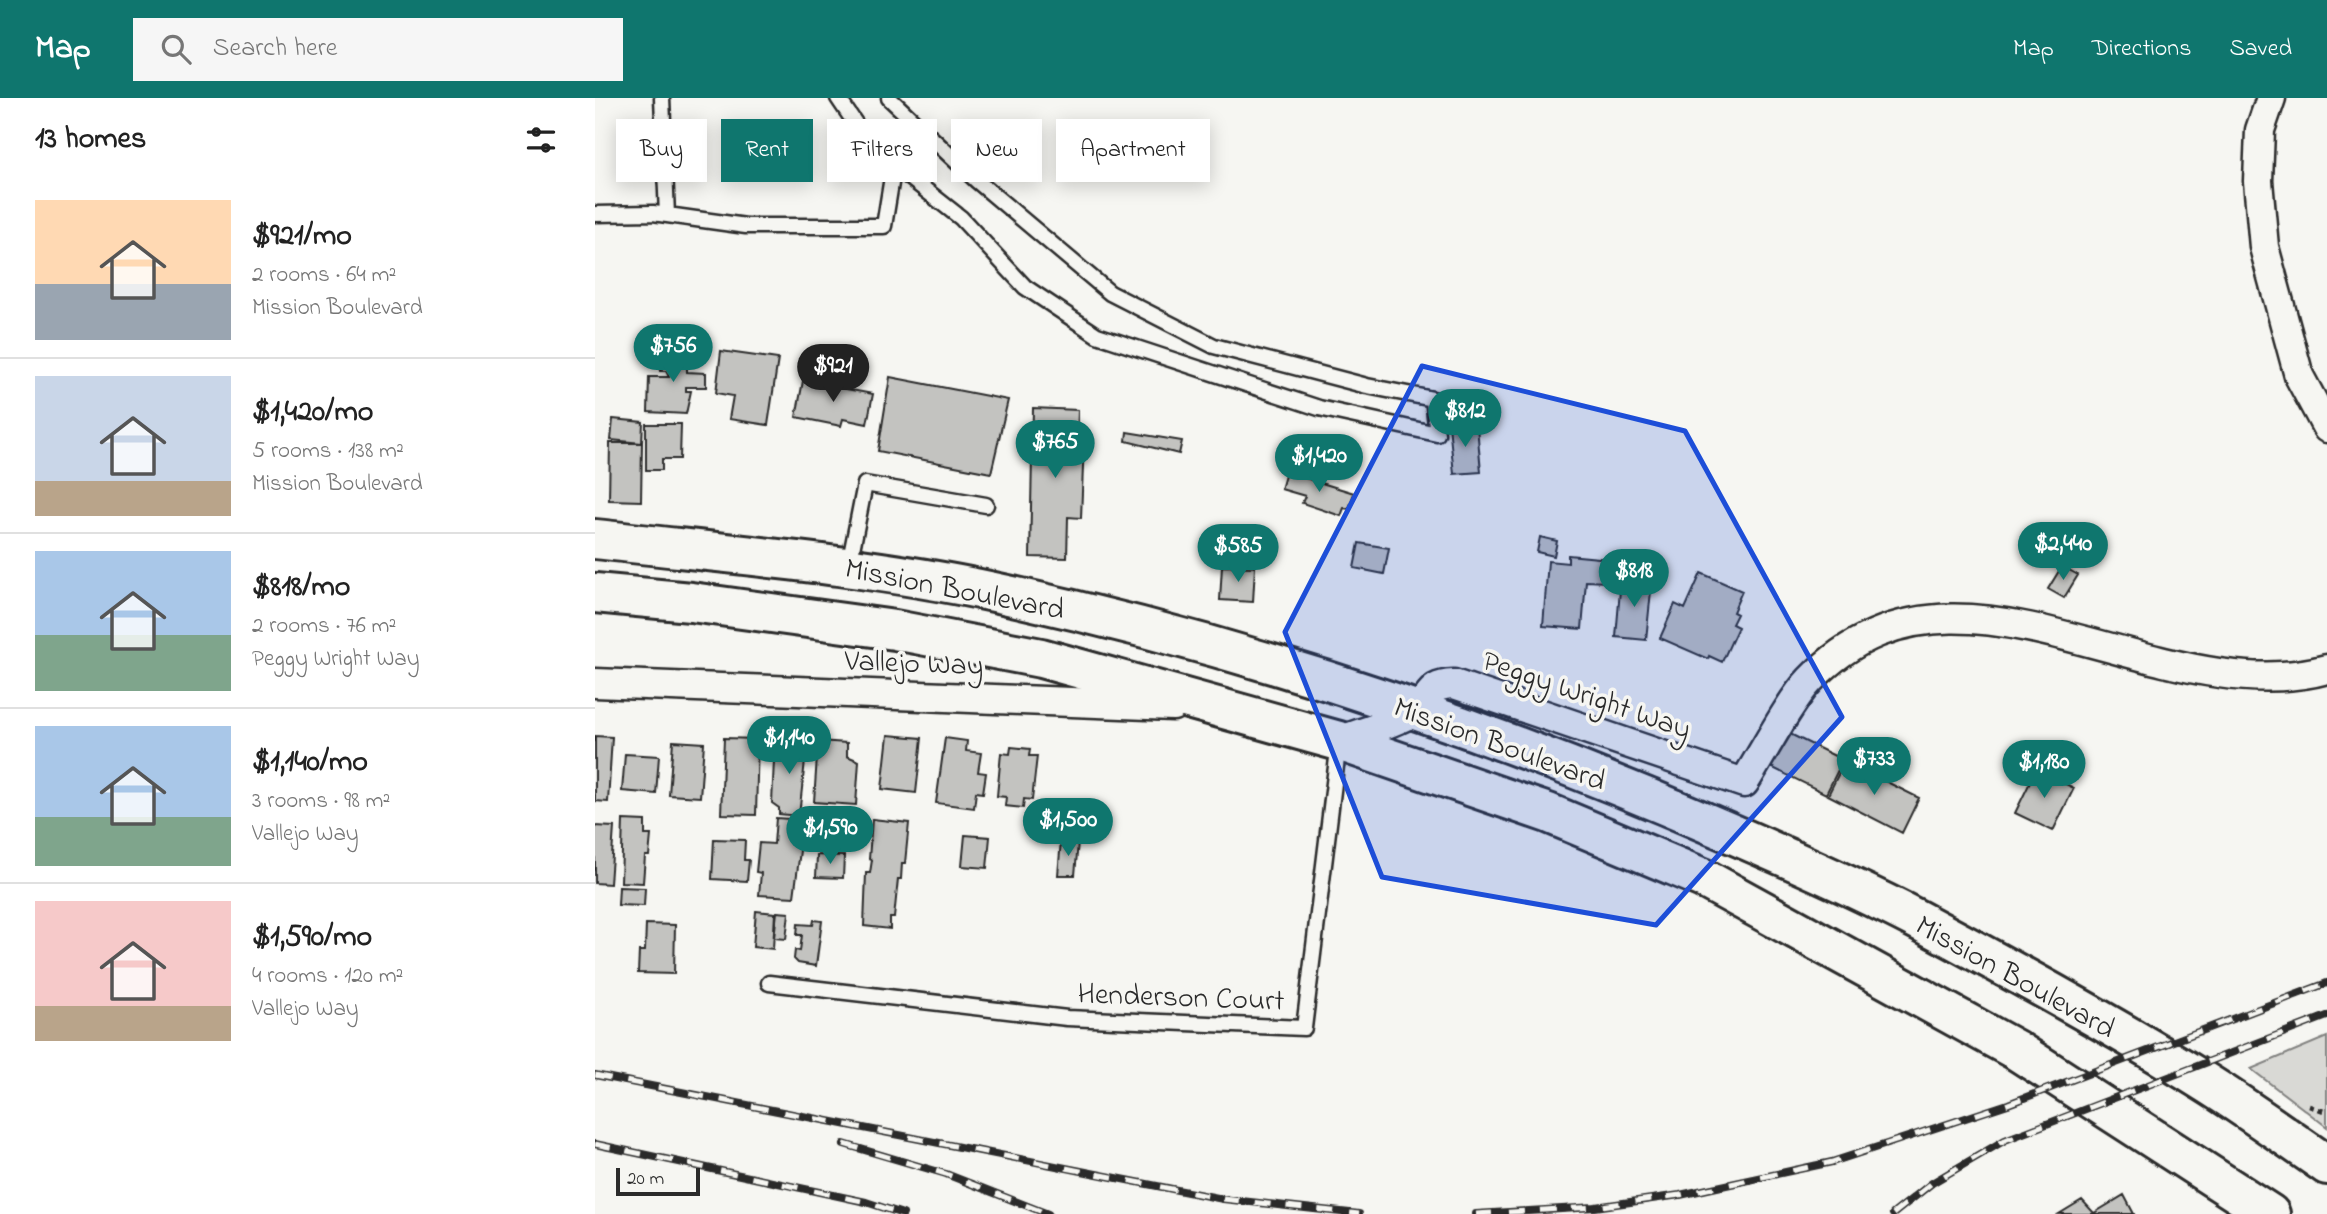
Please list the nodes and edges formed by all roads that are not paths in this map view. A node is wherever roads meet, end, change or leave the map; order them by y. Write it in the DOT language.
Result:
graph roads {
  1 [pos="662,98"];
  2 [pos="838,98"];
  3 [pos="889,98"];
  4 [pos="2271,98"];
  5 [pos="852,119"];
  6 [pos="911,119"];
  7 [pos="937,143"];
  8 [pos="891,182"];
  9 [pos="915,182"];
  10 [pos="595,214"];
  11 [pos="667,215"];
  12 [pos="2327,428"];
  13 [pos="986,505"];
  14 [pos="595,539"];
  15 [pos="849,566"];
  16 [pos="595,593"];
  17 [pos="1098,616"];
  18 [pos="1084,670"];
  19 [pos="2327,670"];
  20 [pos="595,683"];
  21 [pos="1229,708"];
  22 [pos="1416,710"];
  23 [pos="1339,741"];
  24 [pos="769,983"];
  25 [pos="2327,1164"];
  26 [pos="2270,1214"];
  1 -- 11 [label="lane"];
  2 -- 5 [label="lane"];
  3 -- 6 [label="lane"];
  4 -- 12 [label="street"];
  7 -- 9 [label="lane"];
  8 -- 11 [label="lane"];
  10 -- 11 [label="lane"];
  13 -- 15 [label="lane"];
  14 -- 15 [label="main road, Mission Boulevard"];
  15 -- 17 [label="main road, Mission Boulevard"];
  16 -- 18 [label="main road, Mission Boulevard"];
  17 -- 18 [label="main road"];
  17 -- 22 [label="main road, Mission Boulevard"];
  18 -- 21 [label="main road, Mission Boulevard"];
  19 -- 22 [label="street, Peggy Wright Way"];
  20 -- 21 [label="street, Vallejo Way"];
  21 -- 23 [label="main road, Mission Boulevard"];
  22 -- 23 [label="street, Peggy Wright Way"];
  22 -- 25 [label="main road, Mission Boulevard"];
  23 -- 24 [label="lane, Henderson Court"];
  23 -- 26 [label="main road, Mission Boulevard"];
}
